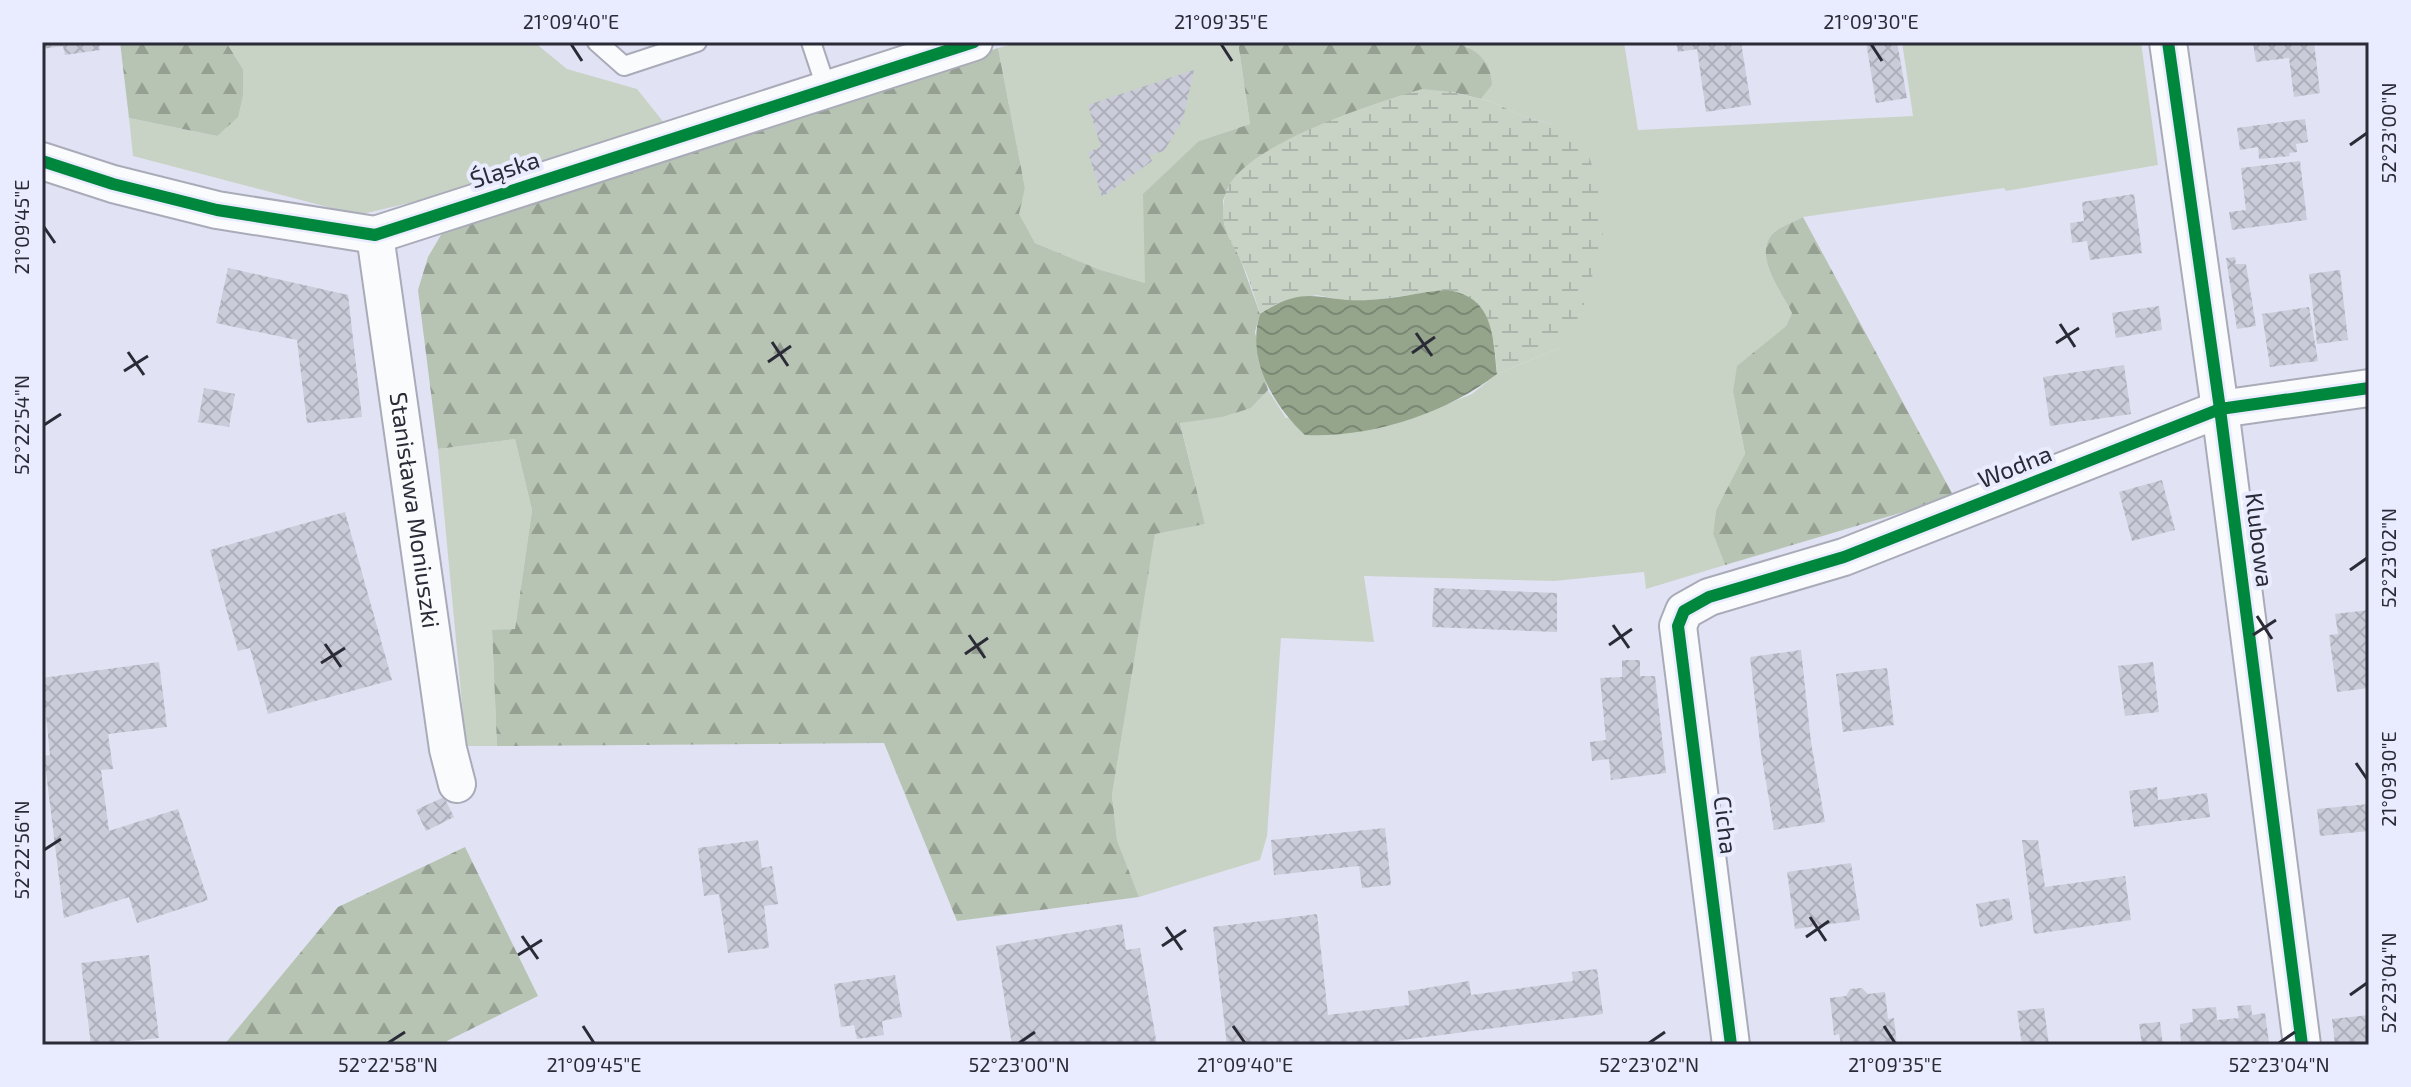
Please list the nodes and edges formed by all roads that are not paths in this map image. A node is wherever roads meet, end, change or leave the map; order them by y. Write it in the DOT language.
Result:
graph roads {
  1 [pos="597,42"];
  2 [pos="697,42"];
  3 [pos="811,42"];
  4 [pos="974,42"];
  5 [pos="2168,42"];
  6 [pos="827,90"];
  7 [pos="42,161"];
  8 [pos="375,235"];
  9 [pos="2369,388"];
  10 [pos="2220,409"];
  11 [pos="1684,611"];
  12 [pos="457,784"];
  13 [pos="1731,1045"];
  14 [pos="2302,1045"];
  1 -- 2 [label="lane"];
  3 -- 6 [label="lane"];
  4 -- 6 [label="street, Śląska"];
  5 -- 10 [label="street, Klubowa"];
  6 -- 8 [label="street, Śląska"];
  7 -- 8 [label="street, Śląska"];
  8 -- 12 [label="street, Stanisława Moniuszki"];
  9 -- 10 [label="street, Wodna"];
  10 -- 11 [label="street, Wodna"];
  10 -- 14 [label="street, Klubowa"];
  11 -- 13 [label="street, Cicha"];
}
